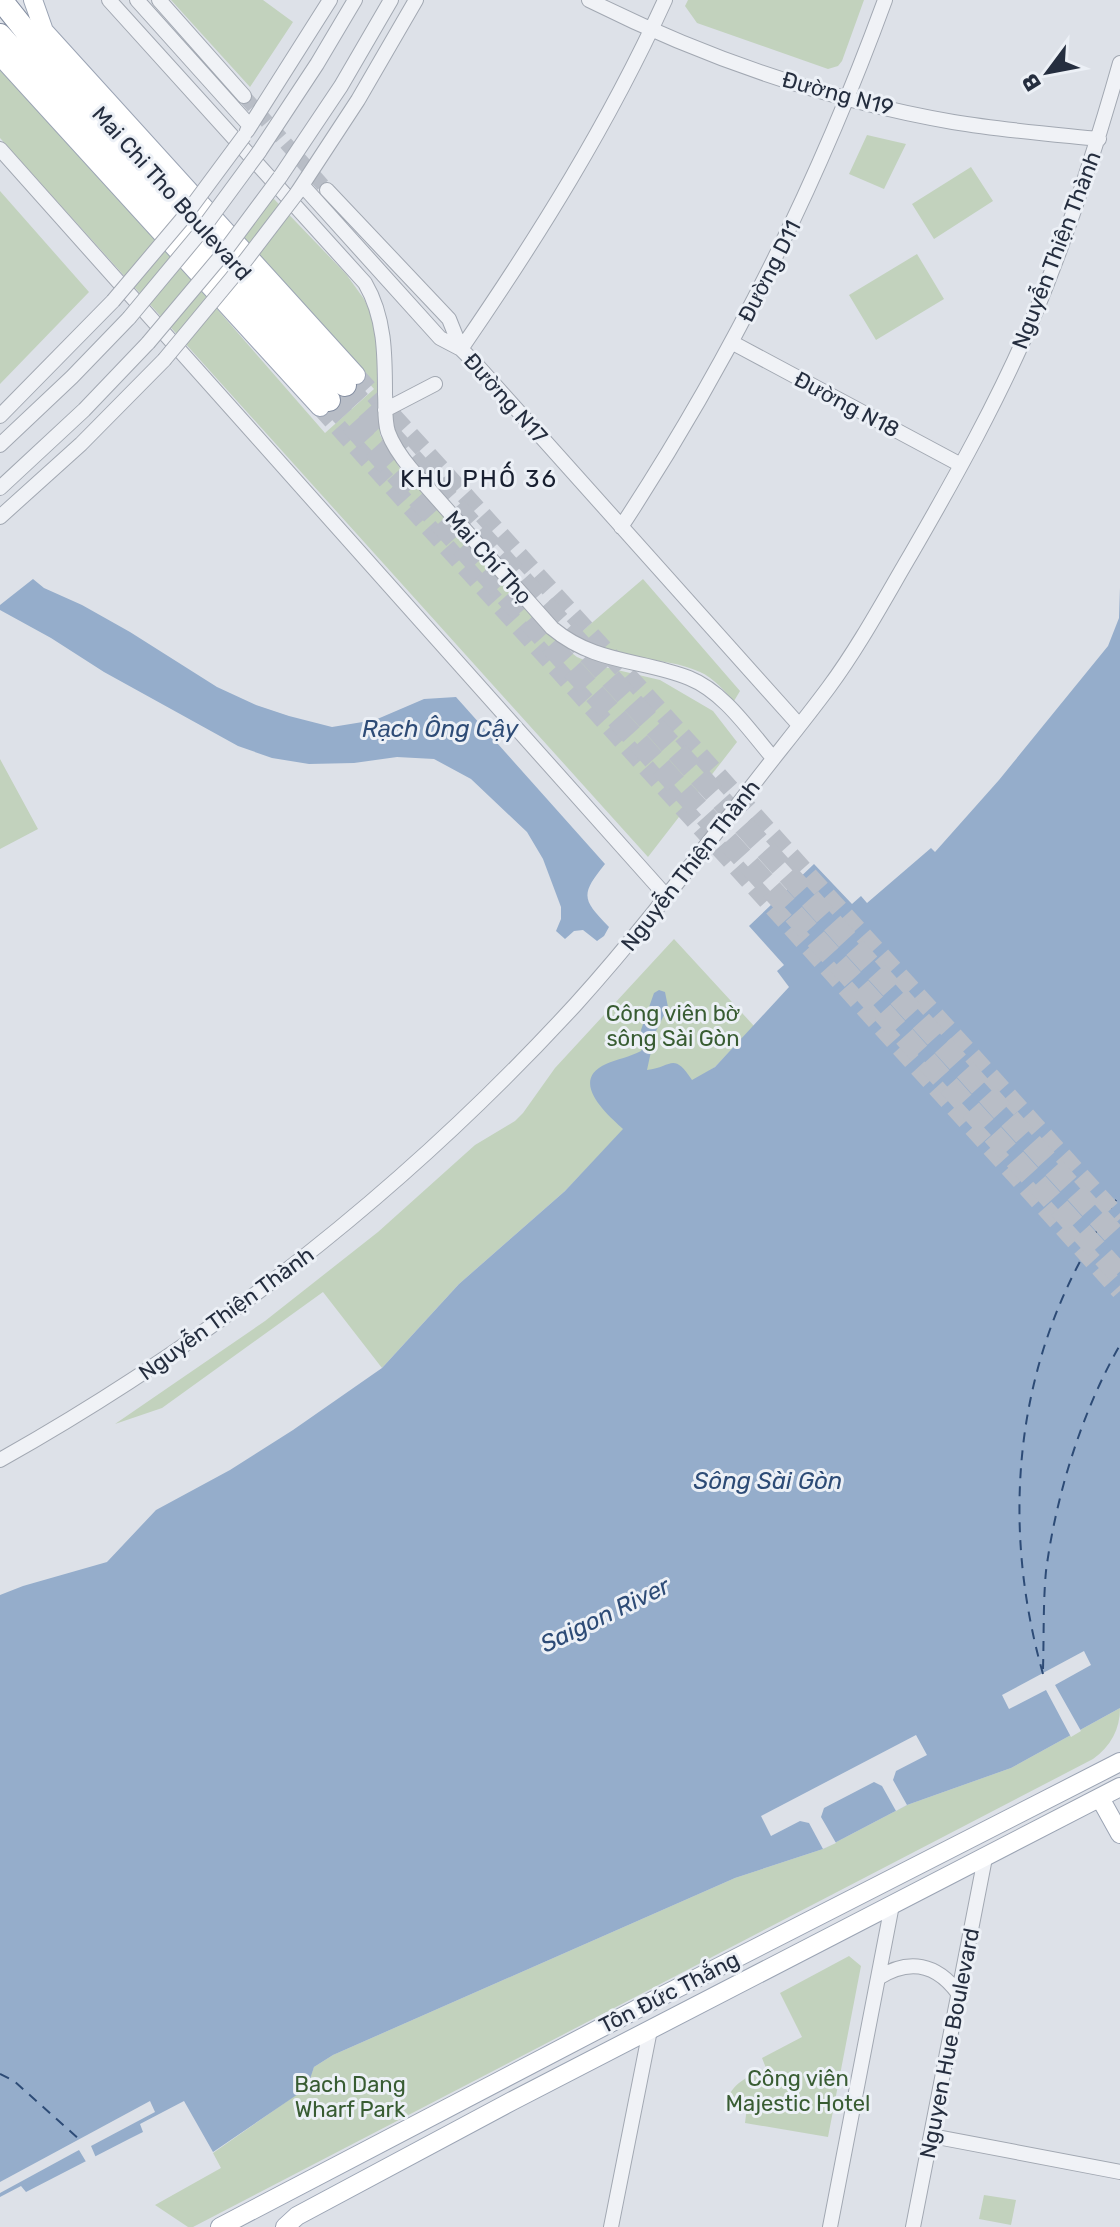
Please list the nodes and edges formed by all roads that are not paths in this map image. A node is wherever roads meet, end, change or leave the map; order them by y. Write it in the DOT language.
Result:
graph roads {
  1 [pos="1,0"];
  2 [pos="33,0"];
  3 [pos="109,0"];
  4 [pos="137,0"];
  5 [pos="159,0"];
  6 [pos="330,0"];
  7 [pos="355,0"];
  8 [pos="391,0"];
  9 [pos="416,0"];
  10 [pos="589,0"];
  11 [pos="665,0"];
  12 [pos="885,0"];
  13 [pos="652,29"];
  14 [pos="0,35"];
  15 [pos="0,56"];
  16 [pos="1120,63"];
  17 [pos="244,96"];
  18 [pos="849,98"];
  19 [pos="247,131"];
  20 [pos="1099,139"];
  21 [pos="0,149"];
  22 [pos="300,190"];
  23 [pos="327,190"];
  24 [pos="94,321"];
  25 [pos="109,339"];
  26 [pos="733,343"];
  27 [pos="461,349"];
  28 [pos="130,362"];
  29 [pos="145,379"];
  30 [pos="435,384"];
  31 [pos="338,392"];
  32 [pos="385,410"];
  33 [pos="0,416"];
  34 [pos="0,445"];
  35 [pos="961,465"];
  36 [pos="0,488"];
  37 [pos="0,517"];
  38 [pos="621,527"];
  39 [pos="799,725"];
  40 [pos="773,758"];
  41 [pos="667,897"];
  42 [pos="0,1460"];
  43 [pos="1118,1760"];
  44 [pos="1120,1787"];
  45 [pos="1100,1798"];
  46 [pos="1120,1834"];
  47 [pos="985,1858"];
  48 [pos="892,1905"];
  49 [pos="878,1978"];
  50 [pos="958,1993"];
  51 [pos="650,2030"];
  52 [pos="932,2136"];
  53 [pos="1120,2172"];
  54 [pos="294,2223"];
  55 [pos="220,2227"];
  56 [pos="611,2227"];
  57 [pos="830,2227"];
  58 [pos="913,2227"];
  1 -- 31 [label="highway, Mai Chi Tho Boulevard"];
  2 -- 31 [label="main road"];
  3 -- 32 [label="street, Mai Chí Thọ"];
  4 -- 19 [label="street"];
  5 -- 17 [label="street"];
  6 -- 19 [label="street"];
  7 -- 25 [label="street, bridge"];
  8 -- 28 [label="street, bridge"];
  9 -- 22 [label="street"];
  10 -- 13 [label="street, Đường N19"];
  11 -- 13 [label="street"];
  12 -- 18 [label="street, Đường D11"];
  13 -- 18 [label="street, Đường N19"];
  13 -- 27 [label="street"];
  14 -- 31 [label="highway, Mai Chi Tho Boulevard"];
  15 -- 31 [label="main road, Mai Chi Tho Boulevard"];
  16 -- 20 [label="street, Nguyễn Thiện Thành"];
  18 -- 20 [label="street, Đường N19"];
  18 -- 26 [label="street, Đường D11"];
  19 -- 24 [label="street, bridge"];
  20 -- 35 [label="street, Nguyễn Thiện Thành"];
  21 -- 41 [label="street"];
  22 -- 27 [label="street, Đường N17"];
  22 -- 29 [label="street, bridge"];
  23 -- 27 [label="street"];
  24 -- 25 [label="street"];
  24 -- 33 [label="street"];
  25 -- 34 [label="street"];
  26 -- 35 [label="street, Đường N18"];
  26 -- 38 [label="street, Đường D11"];
  27 -- 38 [label="street, Đường N17"];
  28 -- 29 [label="street"];
  28 -- 36 [label="street"];
  29 -- 37 [label="street"];
  30 -- 32 [label="street"];
  32 -- 40 [label="street, Mai Chí Thọ"];
  35 -- 39 [label="street, Nguyễn Thiện Thành"];
  38 -- 39 [label="street, Đường N17"];
  39 -- 40 [label="street, Nguyễn Thiện Thành"];
  40 -- 41 [label="street, Nguyễn Thiện Thành"];
  41 -- 42 [label="street, Nguyễn Thiện Thành"];
  43 -- 55 [label="main road, Tôn Ðức Thắng"];
  44 -- 45 [label="main road, Tôn Ðức Thắng"];
  45 -- 46 [label="main road"];
  45 -- 47 [label="main road, Tôn Ðức Thắng"];
  47 -- 48 [label="main road, Tôn Ðức Thắng"];
  47 -- 50 [label="street, Nguyen Hue Boulevard"];
  48 -- 49 [label="street"];
  48 -- 51 [label="main road, Tôn Ðức Thắng"];
  49 -- 50 [label="street"];
  49 -- 57 [label="street"];
  50 -- 52 [label="street, Nguyen Hue Boulevard"];
  51 -- 54 [label="main road, Tôn Ðức Thắng"];
  51 -- 56 [label="street"];
  52 -- 53 [label="street"];
  52 -- 58 [label="street, Nguyen Hue Boulevard"];
}
